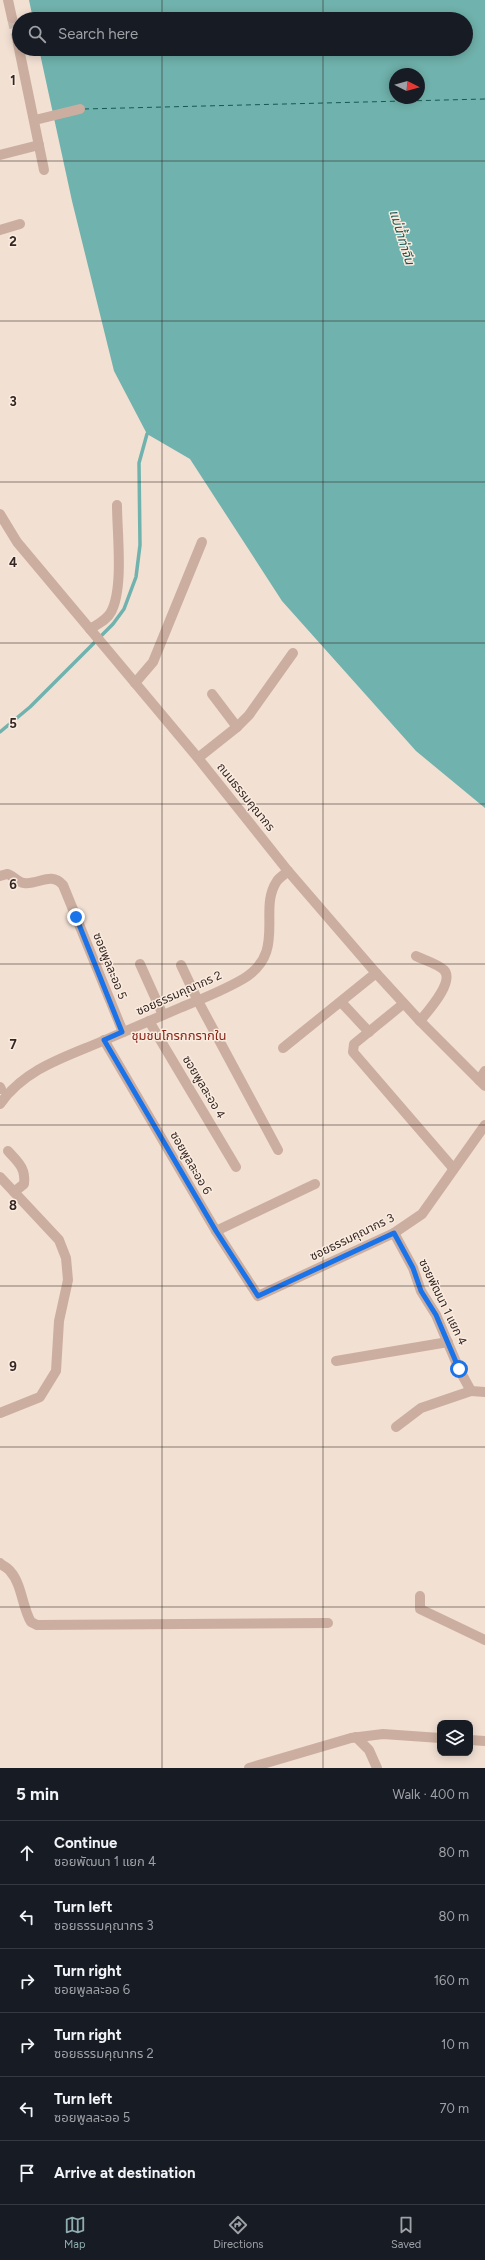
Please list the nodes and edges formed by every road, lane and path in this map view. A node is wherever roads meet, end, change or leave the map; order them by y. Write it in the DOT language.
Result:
graph roads {
  1 [pos="8,0"];
  2 [pos="12,18"];
  3 [pos="21,56"];
  4 [pos="80,109"];
  5 [pos="35,120"];
  6 [pos="39,145"];
  7 [pos="0,155"];
  8 [pos="44,170"];
  9 [pos="20,224"];
  10 [pos="0,230"];
  11 [pos="117,504"];
  12 [pos="0,514"];
  13 [pos="202,542"];
  14 [pos="92,631"];
  15 [pos="293,653"];
  16 [pos="135,683"];
  17 [pos="212,694"];
  18 [pos="237,726"];
  19 [pos="198,758"];
  20 [pos="288,870"];
  21 [pos="0,876"];
  22 [pos="416,956"];
  23 [pos="140,964"];
  24 [pos="181,965"];
  25 [pos="376,973"];
  26 [pos="198,1000"];
  27 [pos="341,1002"];
  28 [pos="403,1004"];
  29 [pos="163,1015"];
  30 [pos="150,1021"];
  31 [pos="420,1021"];
  32 [pos="122,1032"];
  33 [pos="369,1032"];
  34 [pos="104,1040"];
  35 [pos="283,1048"];
  36 [pos="485,1071"];
  37 [pos="27,1077"];
  38 [pos="482,1083"];
  39 [pos="0,1089"];
  40 [pos="0,1104"];
  41 [pos="485,1125"];
  42 [pos="278,1150"];
  43 [pos="8,1151"];
  44 [pos="236,1167"];
  45 [pos="453,1168"];
  46 [pos="0,1177"];
  47 [pos="315,1184"];
  48 [pos="14,1192"];
  49 [pos="216,1231"];
  50 [pos="394,1233"];
  51 [pos="258,1296"];
  52 [pos="448,1342"];
  53 [pos="336,1361"];
  54 [pos="471,1392"];
  55 [pos="485,1392"];
  56 [pos="0,1413"];
  57 [pos="396,1427"];
  58 [pos="0,1563"];
  59 [pos="420,1596"];
  60 [pos="328,1623"];
  61 [pos="485,1640"];
  62 [pos="358,1737"];
  63 [pos="437,1738"];
  64 [pos="473,1740"];
  65 [pos="485,1741"];
  66 [pos="249,1768"];
  67 [pos="378,1768"];
  1 -- 2 [label="street"];
  3 -- 5 [label="street"];
  4 -- 5 [label="street"];
  5 -- 6 [label="street"];
  6 -- 7 [label="street"];
  6 -- 8 [label="street"];
  9 -- 10 [label="street"];
  11 -- 14 [label="street"];
  12 -- 14 [label="street, ถนนธรรมคุณากร"];
  13 -- 16 [label="street"];
  14 -- 16 [label="street, ถนนธรรมคุณากร"];
  15 -- 18 [label="street"];
  16 -- 19 [label="street, ถนนธรรมคุณากร"];
  17 -- 18 [label="street"];
  18 -- 19 [label="street"];
  19 -- 20 [label="street, ถนนธรรมคุณากร"];
  20 -- 25 [label="street, ถนนธรรมคุณากร"];
  20 -- 26 [label="street, ซอยธรรมคุณากร 2"];
  21 -- 32 [label="street, ซอยพูลละออ 5"];
  22 -- 31 [label="street"];
  23 -- 29 [label="street"];
  24 -- 26 [label="street"];
  25 -- 27 [label="street"];
  25 -- 28 [label="street, ถนนธรรมคุณากร"];
  26 -- 29 [label="street, ซอยธรรมคุณากร 2"];
  26 -- 42 [label="street"];
  27 -- 33 [label="street"];
  27 -- 35 [label="street"];
  28 -- 31 [label="street, ถนนธรรมคุณากร"];
  28 -- 33 [label="street"];
  29 -- 30 [label="street, ซอยธรรมคุณากร 2"];
  30 -- 32 [label="street, ซอยธรรมคุณากร 2"];
  30 -- 44 [label="street, ซอยพูลละออ 4"];
  31 -- 38 [label="street, ถนนธรรมคุณากร"];
  32 -- 34 [label="street, ซอยธรรมคุณากร 2"];
  33 -- 45 [label="street"];
  34 -- 37 [label="street, ซอยธรรมคุณากร 2"];
  34 -- 49 [label="street, ซอยพูลละออ 6"];
  36 -- 38 [label="street"];
  37 -- 39 [label="street"];
  37 -- 40 [label="street, ซอยธรรมคุณากร 2"];
  41 -- 45 [label="street, ซอยธรรมคุณากร 3"];
  43 -- 48 [label="street"];
  45 -- 50 [label="street, ซอยธรรมคุณากร 3"];
  46 -- 48 [label="street"];
  47 -- 49 [label="street"];
  48 -- 56 [label="street"];
  49 -- 51 [label="street, ซอยพูลละออ 6"];
  50 -- 51 [label="street, ซอยธรรมคุณากร 3"];
  50 -- 52 [label="street, ซอยพัฒนา 1 แยก 4"];
  52 -- 53 [label="street"];
  52 -- 54 [label="street, ซอยพัฒนา 1 แยก 4"];
  54 -- 55 [label="street"];
  54 -- 57 [label="street"];
  58 -- 60 [label="street"];
  59 -- 61 [label="street"];
  62 -- 63 [label="street"];
  62 -- 66 [label="street"];
  62 -- 67 [label="street"];
  64 -- 65 [label="street"];
}
